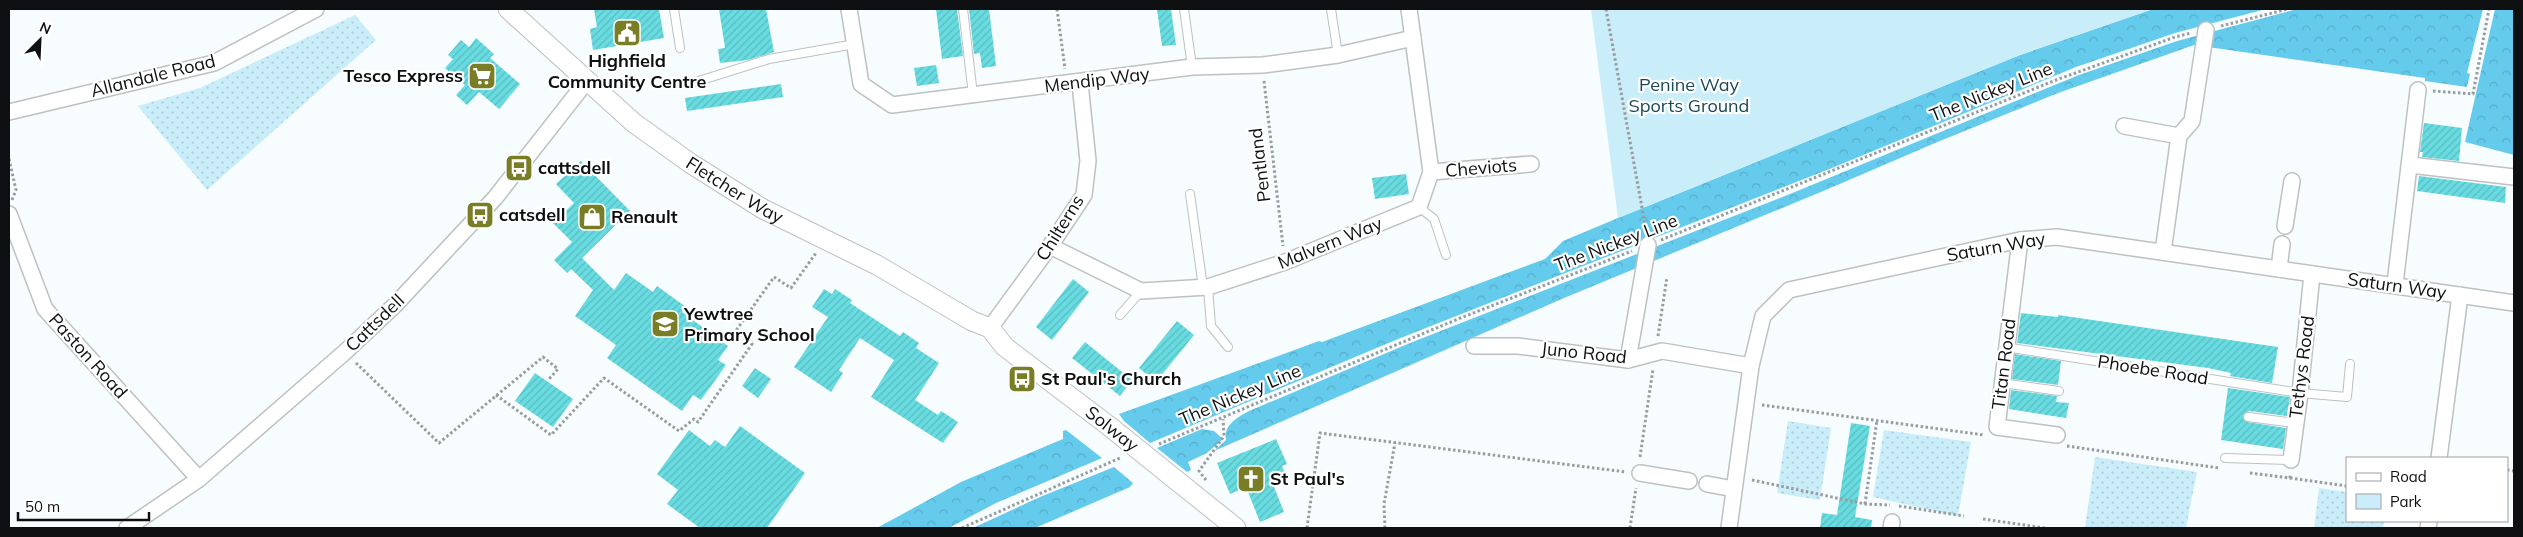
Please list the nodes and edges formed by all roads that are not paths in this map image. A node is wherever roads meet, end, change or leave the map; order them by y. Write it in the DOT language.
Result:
graph roads {
  1 [pos="316,9"];
  2 [pos="674,9"];
  3 [pos="849,9"];
  4 [pos="963,9"];
  5 [pos="1184,9"];
  6 [pos="1331,9"];
  7 [pos="1408,9"];
  8 [pos="512,10"];
  9 [pos="2206,30"];
  10 [pos="1413,38"];
  11 [pos="855,44"];
  12 [pos="680,48"];
  13 [pos="1338,55"];
  14 [pos="1192,67"];
  15 [pos="586,82"];
  16 [pos="689,84"];
  17 [pos="1074,84"];
  18 [pos="2418,90"];
  19 [pos="973,95"];
  20 [pos="9,112"];
  21 [pos="2124,126"];
  22 [pos="2179,136"];
  23 [pos="1531,164"];
  24 [pos="2410,165"];
  25 [pos="1431,172"];
  26 [pos="2514,177"];
  27 [pos="2292,181"];
  28 [pos="1190,194"];
  29 [pos="1419,207"];
  30 [pos="9,214"];
  31 [pos="2285,226"];
  32 [pos="2020,240"];
  33 [pos="2282,244"];
  34 [pos="1648,245"];
  35 [pos="1050,246"];
  36 [pos="2162,252"];
  37 [pos="1446,255"];
  38 [pos="2279,269"];
  39 [pos="2312,274"];
  40 [pos="2394,284"];
  41 [pos="1205,287"];
  42 [pos="1141,291"];
  43 [pos="2460,295"];
  44 [pos="2514,303"];
  45 [pos="1120,315"];
  46 [pos="990,328"];
  47 [pos="1474,346"];
  48 [pos="1228,347"];
  49 [pos="2005,347"];
  50 [pos="1628,360"];
  51 [pos="2350,364"];
  52 [pos="1751,366"];
  53 [pos="2002,383"];
  54 [pos="2059,391"];
  55 [pos="2300,393"];
  56 [pos="2248,417"];
  57 [pos="2295,423"];
  58 [pos="2057,435"];
  59 [pos="2439,457"];
  60 [pos="2225,458"];
  61 [pos="2290,460"];
  62 [pos="1639,473"];
  63 [pos="199,479"];
  64 [pos="1689,482"];
  65 [pos="1735,483"];
  66 [pos="1707,484"];
  67 [pos="127,528"];
  68 [pos="1236,528"];
  69 [pos="1729,528"];
  1 -- 20 [label="street, Allandale Road"];
  2 -- 12 [label="lane"];
  3 -- 11 [label="street, Mendip Way"];
  4 -- 19 [label="lane"];
  5 -- 14 [label="lane"];
  6 -- 13 [label="lane"];
  7 -- 10 [label="street"];
  8 -- 15 [label="street, Fletcher Way"];
  9 -- 22 [label="street"];
  10 -- 13 [label="street, Mendip Way"];
  10 -- 25 [label="street"];
  11 -- 16 [label="lane"];
  11 -- 19 [label="street, Mendip Way"];
  13 -- 14 [label="street, Mendip Way"];
  14 -- 17 [label="street, Mendip Way"];
  15 -- 46 [label="street, Fletcher Way"];
  15 -- 63 [label="street, Cattsdell"];
  17 -- 19 [label="street, Mendip Way"];
  17 -- 35 [label="street, Chilterns"];
  18 -- 24 [label="street"];
  21 -- 22 [label="street"];
  22 -- 36 [label="street"];
  23 -- 25 [label="street, Cheviots"];
  24 -- 26 [label="street"];
  24 -- 40 [label="street"];
  25 -- 29 [label="street"];
  27 -- 31 [label="street"];
  28 -- 41 [label="lane"];
  29 -- 37 [label="lane"];
  29 -- 41 [label="street, Malvern Way"];
  30 -- 63 [label="street, Paston Road"];
  32 -- 36 [label="street, Saturn Way"];
  32 -- 49 [label="street, Titan Road"];
  32 -- 52 [label="street, Saturn Way"];
  33 -- 38 [label="street"];
  34 -- 50 [label="street"];
  35 -- 42 [label="street"];
  35 -- 46 [label="street, Chilterns"];
  36 -- 38 [label="street, Saturn Way"];
  38 -- 39 [label="street, Saturn Way"];
  39 -- 40 [label="street, Saturn Way"];
  39 -- 55 [label="street, Tethys Road"];
  40 -- 43 [label="street, Saturn Way"];
  41 -- 42 [label="street, Malvern Way"];
  41 -- 48 [label="lane"];
  42 -- 45 [label="lane"];
  43 -- 44 [label="street, Saturn Way"];
  43 -- 59 [label="street"];
  46 -- 68 [label="street, Solway, bridge"];
  47 -- 50 [label="street, Juno Road"];
  49 -- 53 [label="street, Titan Road"];
  49 -- 55 [label="lane, Phoebe Road"];
  50 -- 52 [label="street, Juno Road"];
  51 -- 55 [label="lane, Phoebe Road"];
  52 -- 65 [label="street, Saturn Way"];
  53 -- 54 [label="lane"];
  53 -- 58 [label="street, Titan Road"];
  55 -- 57 [label="street, Tethys Road"];
  56 -- 57 [label="lane"];
  57 -- 61 [label="street, Tethys Road"];
  60 -- 61 [label="lane"];
  62 -- 64 [label="street"];
  63 -- 67 [label="street, Cattsdell"];
  65 -- 66 [label="street"];
  65 -- 69 [label="street, Saturn Way"];
}
